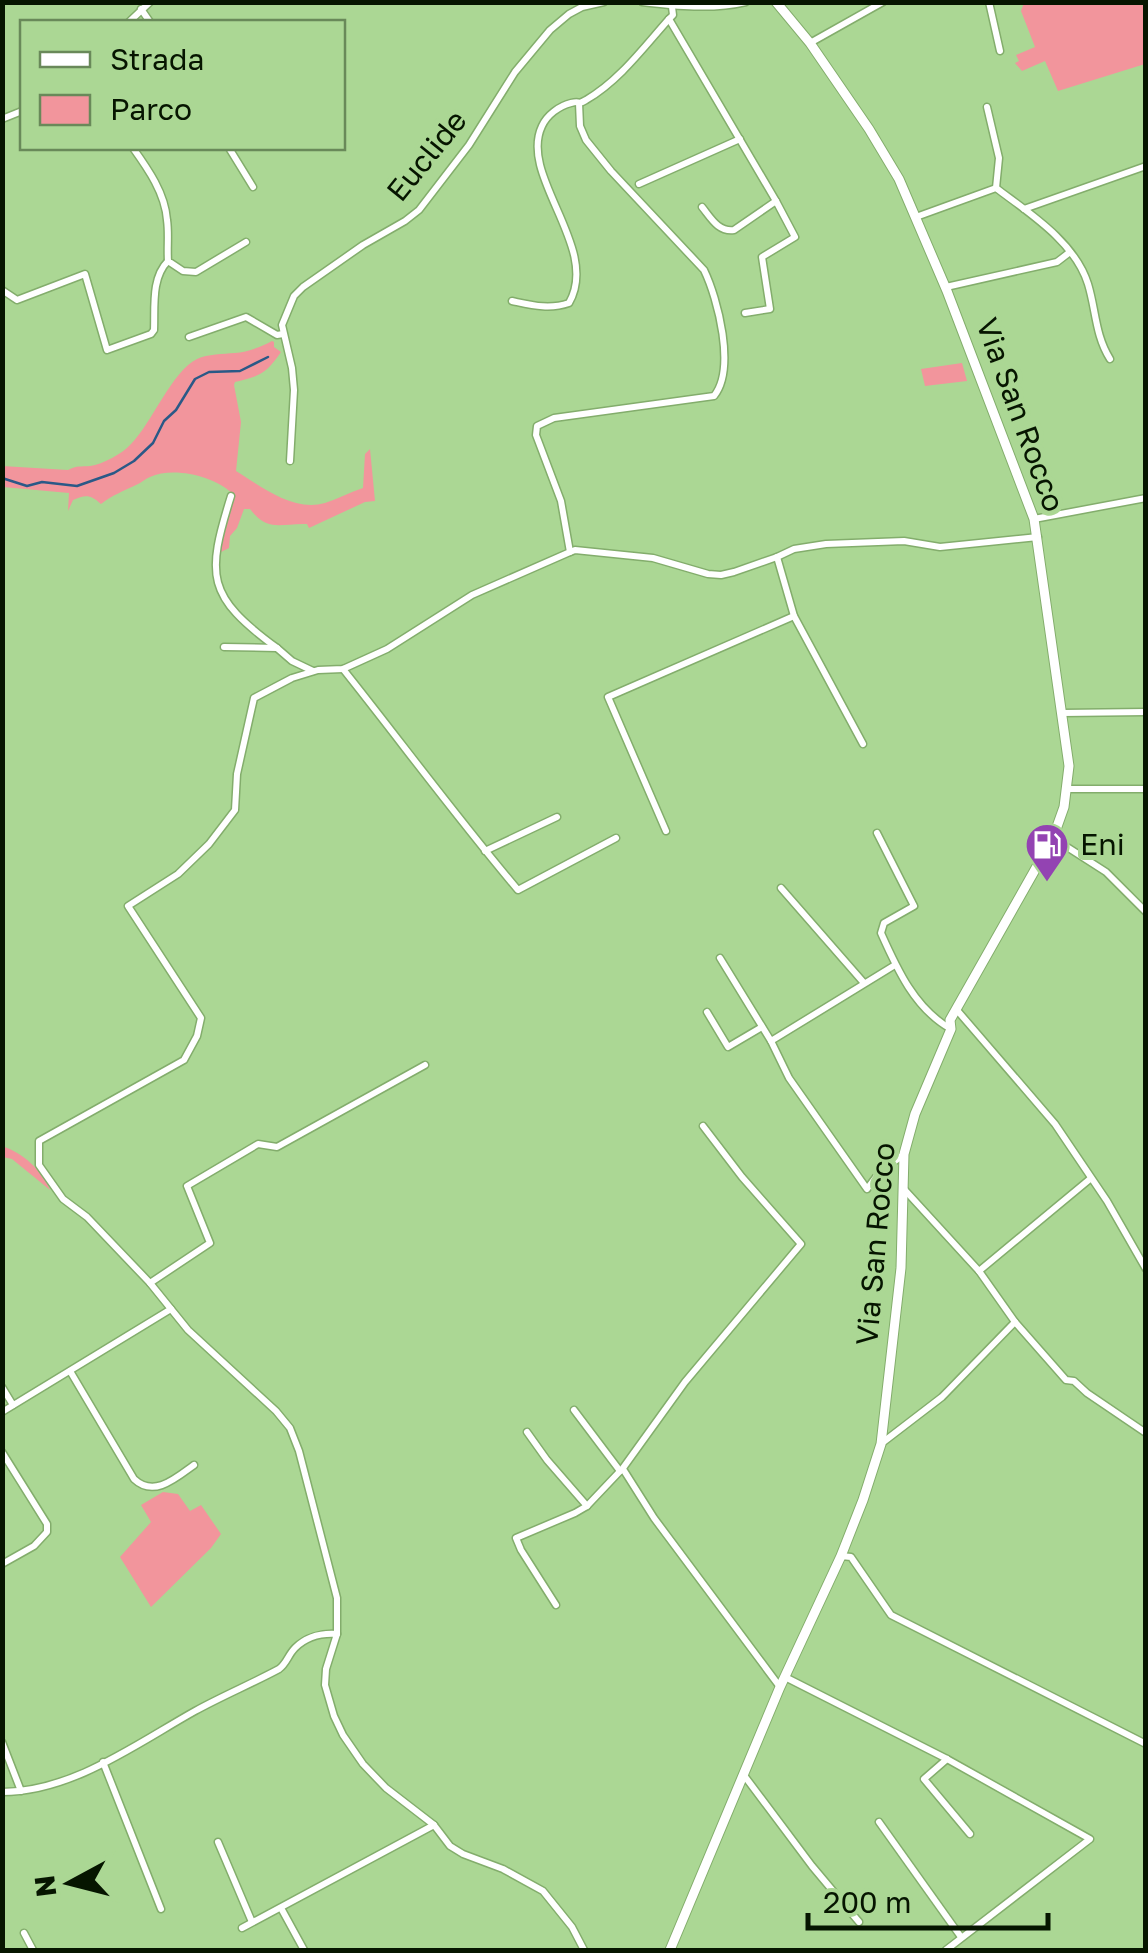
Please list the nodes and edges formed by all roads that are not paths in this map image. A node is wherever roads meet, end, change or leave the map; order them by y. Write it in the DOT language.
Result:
graph roads {
  1 [pos="150,2"];
  2 [pos="604,2"];
  3 [pos="642,2"];
  4 [pos="746,2"];
  5 [pos="776,2"];
  6 [pos="883,2"];
  7 [pos="989,2"];
  8 [pos="672,7"];
  9 [pos="142,9"];
  10 [pos="131,20"];
  11 [pos="149,20"];
  12 [pos="669,20"];
  13 [pos="810,43"];
  14 [pos="1000,51"];
  15 [pos="579,103"];
  16 [pos="987,107"];
  17 [pos="740,139"];
  18 [pos="134,150"];
  19 [pos="230,150"];
  20 [pos="1146,166"];
  21 [pos="639,184"];
  22 [pos="253,187"];
  23 [pos="996,188"];
  24 [pos="776,201"];
  25 [pos="702,207"];
  26 [pos="1024,209"];
  27 [pos="916,216"];
  28 [pos="246,242"];
  29 [pos="1070,252"];
  30 [pos="168,261"];
  31 [pos="946,287"];
  32 [pos="2,290"];
  33 [pos="512,302"];
  34 [pos="744,313"];
  35 [pos="283,334"];
  36 [pos="189,337"];
  37 [pos="1110,359"];
  38 [pos="290,461"];
  39 [pos="232,496"];
  40 [pos="1146,498"];
  41 [pos="1034,519"];
  42 [pos="1038,536"];
  43 [pos="570,552"];
  44 [pos="777,558"];
  45 [pos="794,616"];
  46 [pos="224,648"];
  47 [pos="277,648"];
  48 [pos="343,669"];
  49 [pos="314,672"];
  50 [pos="1146,712"];
  51 [pos="1062,713"];
  52 [pos="864,744"];
  53 [pos="1146,788"];
  54 [pos="1068,789"];
  55 [pos="557,817"];
  56 [pos="666,831"];
  57 [pos="877,833"];
  58 [pos="616,838"];
  59 [pos="1054,838"];
  60 [pos="486,852"];
  61 [pos="781,888"];
  62 [pos="1146,912"];
  63 [pos="720,958"];
  64 [pos="895,965"];
  65 [pos="864,983"];
  66 [pos="956,1009"];
  67 [pos="707,1012"];
  68 [pos="762,1027"];
  69 [pos="950,1029"];
  70 [pos="771,1041"];
  71 [pos="425,1065"];
  72 [pos="702,1126"];
  73 [pos="904,1154"];
  74 [pos="1090,1178"];
  75 [pos="902,1187"];
  76 [pos="1146,1269"];
  77 [pos="979,1271"];
  78 [pos="150,1284"];
  79 [pos="171,1309"];
  80 [pos="1015,1322"];
  81 [pos="70,1371"];
  82 [pos="2,1387"];
  83 [pos="14,1405"];
  84 [pos="574,1410"];
  85 [pos="2,1412"];
  86 [pos="527,1432"];
  87 [pos="1146,1433"];
  88 [pos="881,1444"];
  89 [pos="2,1452"];
  90 [pos="194,1466"];
  91 [pos="621,1470"];
  92 [pos="587,1506"];
  93 [pos="841,1556"];
  94 [pos="2,1564"];
  95 [pos="556,1606"];
  96 [pos="337,1634"];
  97 [pos="782,1682"];
  98 [pos="2,1742"];
  99 [pos="1146,1744"];
  100 [pos="947,1759"];
  101 [pos="103,1762"];
  102 [pos="743,1774"];
  103 [pos="21,1791"];
  104 [pos="2,1792"];
  105 [pos="879,1822"];
  106 [pos="434,1825"];
  107 [pos="970,1834"];
  108 [pos="218,1842"];
  109 [pos="280,1907"];
  110 [pos="161,1909"];
  111 [pos="252,1922"];
  112 [pos="860,1922"];
  113 [pos="242,1928"];
  114 [pos="24,1933"];
  115 [pos="961,1936"];
  116 [pos="33,1950"];
  117 [pos="304,1950"];
  118 [pos="584,1950"];
  119 [pos="670,1950"];
  120 [pos="947,1950"];
  1 -- 9 [label="street"];
  2 -- 35 [label="street, Euclide"];
  3 -- 8 [label="street"];
  4 -- 8 [label="street"];
  5 -- 13 [label="street, Via San Rocco"];
  6 -- 13 [label="street"];
  7 -- 14 [label="street"];
  8 -- 12 [label="street"];
  9 -- 10 [label="street"];
  9 -- 11 [label="street"];
  12 -- 15 [label="street"];
  12 -- 17 [label="street"];
  13 -- 27 [label="street, Via San Rocco"];
  15 -- 33 [label="street"];
  15 -- 43 [label="street"];
  16 -- 23 [label="street"];
  17 -- 21 [label="street"];
  17 -- 24 [label="street"];
  18 -- 30 [label="street"];
  19 -- 22 [label="street"];
  20 -- 26 [label="street"];
  23 -- 26 [label="street"];
  23 -- 27 [label="street"];
  24 -- 25 [label="street"];
  24 -- 34 [label="street"];
  26 -- 29 [label="street"];
  27 -- 31 [label="street, Via San Rocco"];
  28 -- 30 [label="street"];
  29 -- 31 [label="street"];
  29 -- 37 [label="street"];
  30 -- 32 [label="street"];
  31 -- 41 [label="street, Via San Rocco"];
  35 -- 36 [label="street"];
  35 -- 38 [label="street"];
  39 -- 47 [label="street"];
  40 -- 41 [label="street"];
  41 -- 42 [label="street, Via San Rocco"];
  42 -- 44 [label="street"];
  42 -- 51 [label="street, Via San Rocco"];
  43 -- 44 [label="street"];
  43 -- 48 [label="street"];
  44 -- 45 [label="street"];
  45 -- 52 [label="street"];
  45 -- 56 [label="street"];
  46 -- 47 [label="street"];
  47 -- 49 [label="street"];
  48 -- 49 [label="street"];
  48 -- 60 [label="street"];
  49 -- 78 [label="street"];
  50 -- 51 [label="street"];
  51 -- 54 [label="street, Via San Rocco"];
  53 -- 54 [label="street"];
  54 -- 59 [label="street, Via San Rocco"];
  55 -- 60 [label="street"];
  57 -- 64 [label="street"];
  58 -- 60 [label="street"];
  59 -- 62 [label="street"];
  59 -- 66 [label="street, Via San Rocco"];
  61 -- 65 [label="street"];
  63 -- 68 [label="street"];
  64 -- 65 [label="street"];
  64 -- 69 [label="street"];
  65 -- 70 [label="street"];
  66 -- 69 [label="street, Via San Rocco"];
  66 -- 74 [label="street"];
  67 -- 68 [label="street"];
  68 -- 70 [label="street"];
  69 -- 73 [label="street, Via San Rocco"];
  70 -- 73 [label="street"];
  71 -- 78 [label="street"];
  72 -- 91 [label="street"];
  73 -- 75 [label="street, Via San Rocco"];
  74 -- 76 [label="street"];
  74 -- 77 [label="street"];
  75 -- 77 [label="street"];
  75 -- 88 [label="street, Via San Rocco"];
  77 -- 80 [label="street"];
  78 -- 79 [label="street"];
  79 -- 81 [label="street"];
  79 -- 96 [label="street"];
  80 -- 87 [label="street"];
  80 -- 88 [label="street"];
  81 -- 83 [label="street"];
  81 -- 90 [label="street"];
  82 -- 83 [label="street"];
  83 -- 85 [label="street"];
  84 -- 91 [label="street"];
  86 -- 92 [label="street"];
  88 -- 93 [label="street, Via San Rocco"];
  89 -- 94 [label="street"];
  91 -- 92 [label="street"];
  91 -- 97 [label="street"];
  92 -- 95 [label="street"];
  93 -- 97 [label="street, Via San Rocco"];
  93 -- 99 [label="street"];
  96 -- 101 [label="street"];
  96 -- 106 [label="street"];
  97 -- 100 [label="street"];
  97 -- 102 [label="street, Via San Rocco"];
  98 -- 103 [label="street"];
  100 -- 107 [label="street"];
  100 -- 115 [label="street"];
  101 -- 103 [label="street"];
  101 -- 110 [label="street"];
  102 -- 112 [label="street"];
  102 -- 119 [label="street, Via San Rocco"];
  103 -- 104 [label="street"];
  105 -- 115 [label="street"];
  106 -- 109 [label="street"];
  106 -- 118 [label="street"];
  108 -- 111 [label="street"];
  109 -- 111 [label="street"];
  109 -- 117 [label="street"];
  111 -- 113 [label="street"];
  114 -- 116 [label="street"];
  115 -- 120 [label="street"];
}
